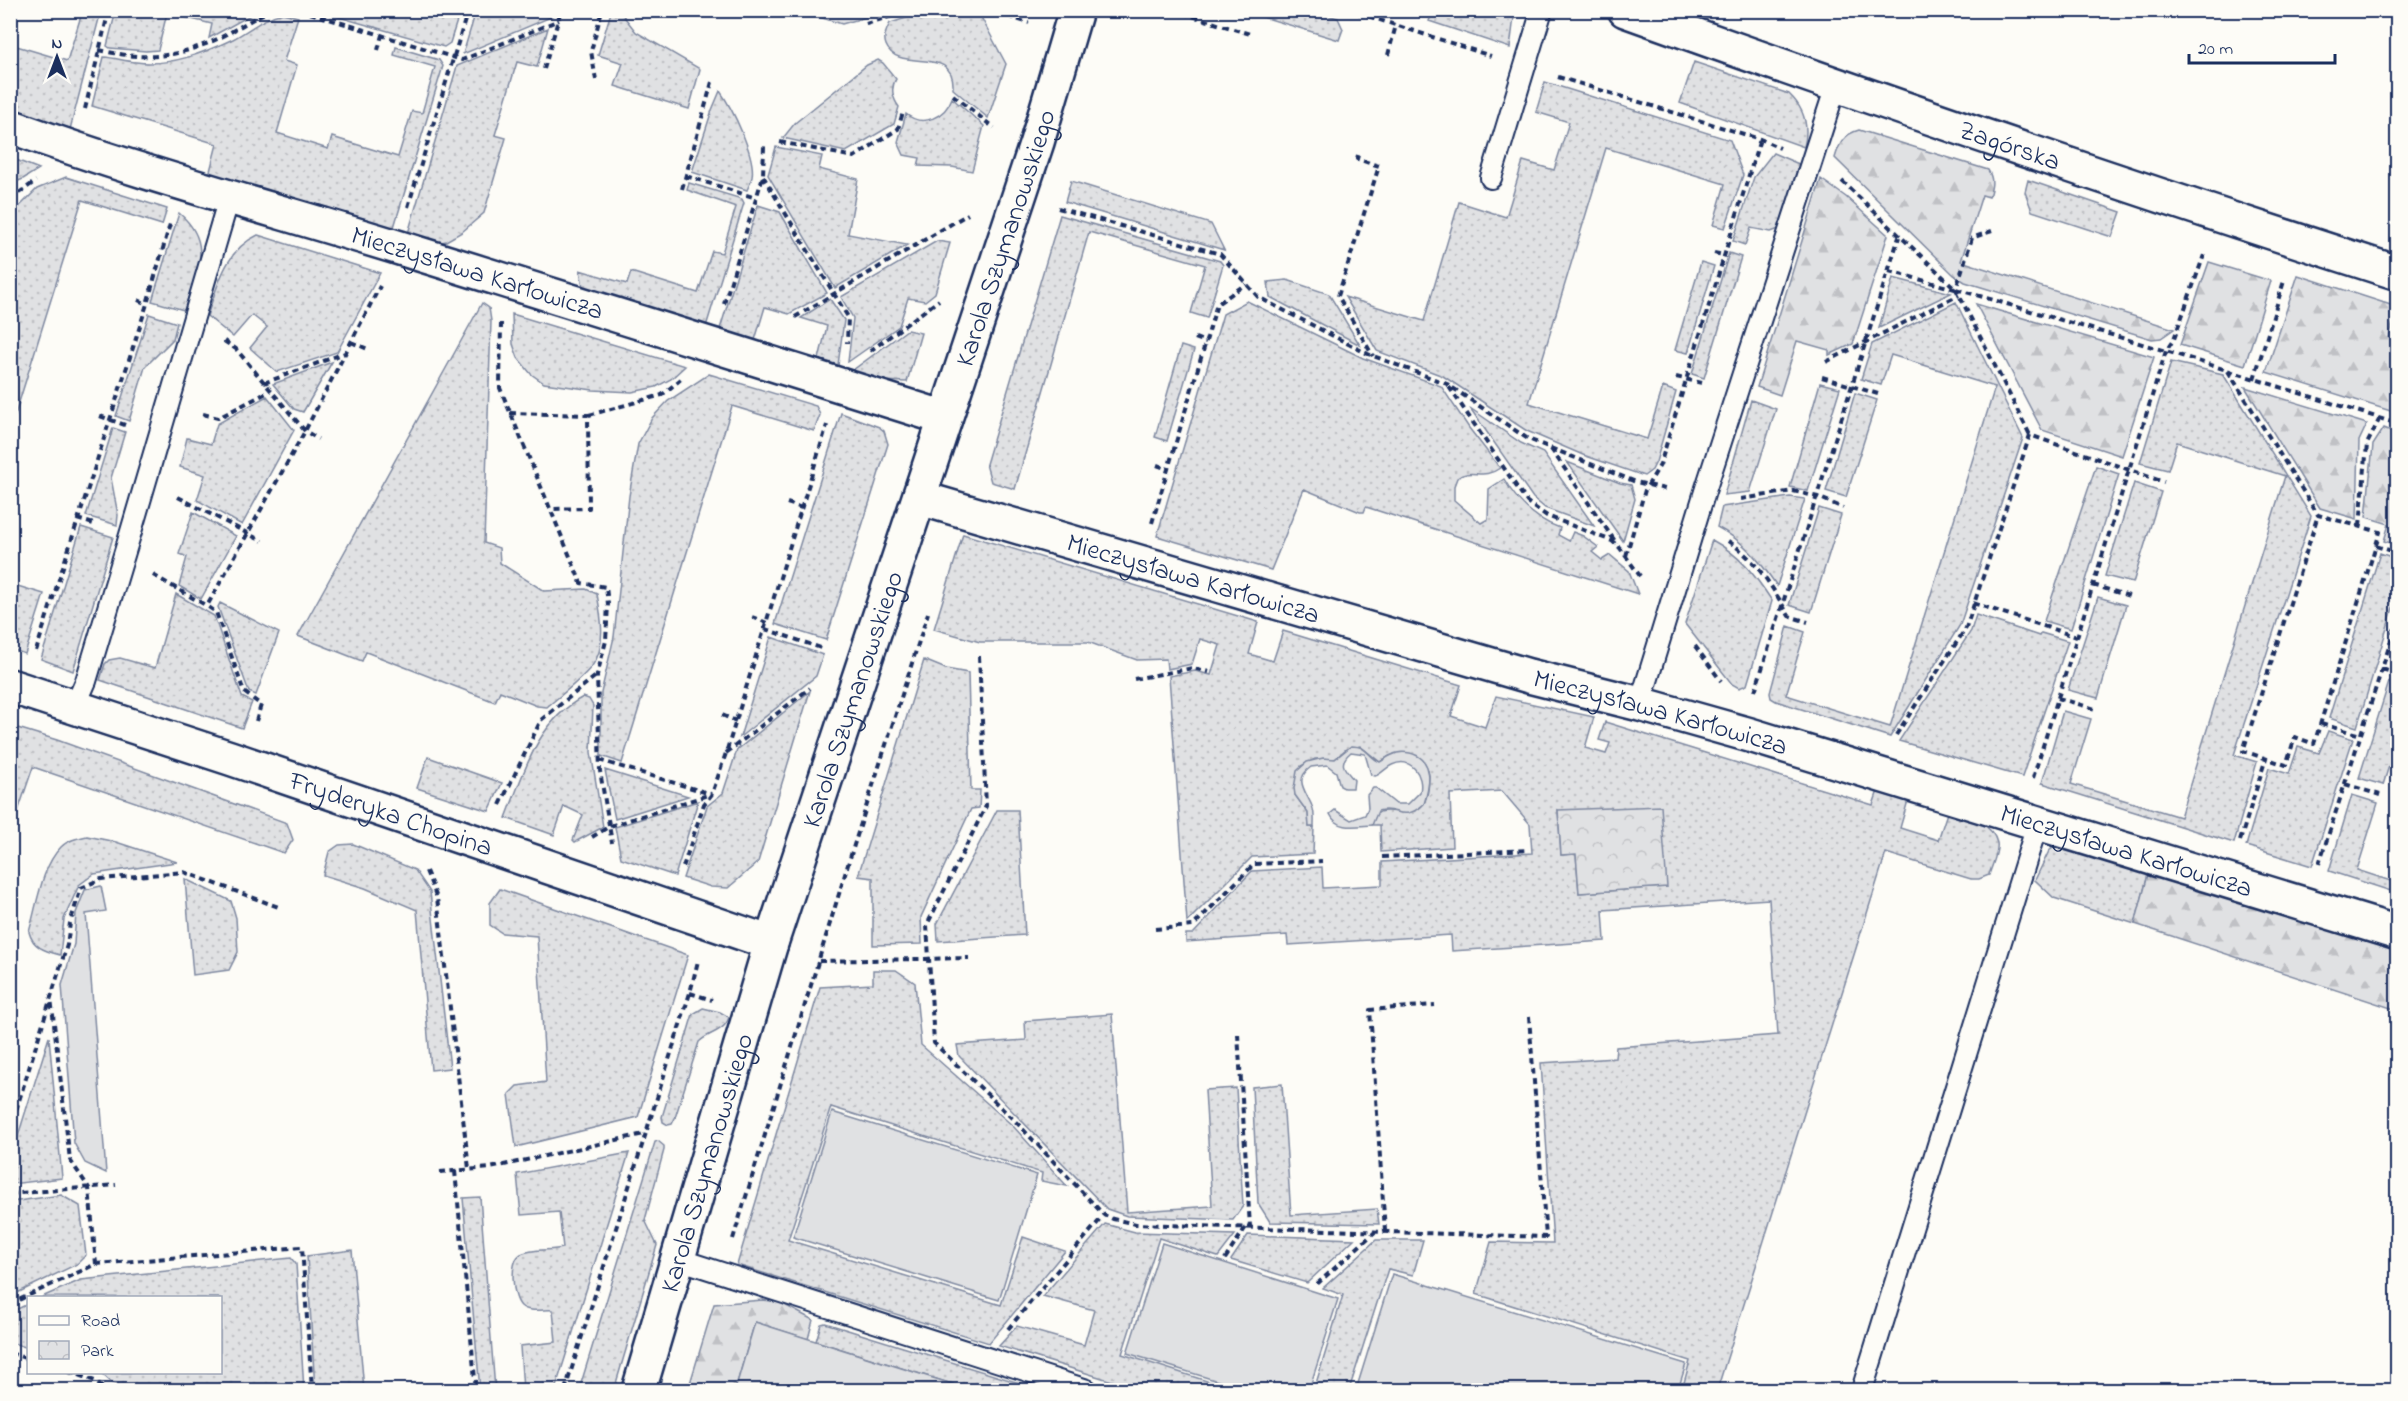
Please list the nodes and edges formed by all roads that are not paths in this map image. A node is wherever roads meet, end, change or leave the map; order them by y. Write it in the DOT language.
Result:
graph roads {
  1 [pos="1076,10"];
  2 [pos="1542,10"];
  3 [pos="1624,10"];
  4 [pos="1836,86"];
  5 [pos="10,126"];
  6 [pos="1491,178"];
  7 [pos="229,198"];
  8 [pos="2397,273"];
  9 [pos="945,417"];
  10 [pos="920,498"];
  11 [pos="10,686"];
  12 [pos="1640,704"];
  13 [pos="75,706"];
  14 [pos="2038,822"];
  15 [pos="2397,933"];
  16 [pos="771,943"];
  17 [pos="678,1259"];
  18 [pos="639,1390"];
  19 [pos="1088,1390"];
  20 [pos="1862,1390"];
  1 -- 9 [label="street, Karola Szymanowskiego"];
  2 -- 6 [label="lane"];
  3 -- 4 [label="street, Zagórska"];
  4 -- 8 [label="street, Zagórska"];
  4 -- 12 [label="lane"];
  5 -- 7 [label="street, Mieczysława Karłowicza"];
  7 -- 9 [label="street, Mieczysława Karłowicza"];
  7 -- 13 [label="lane"];
  9 -- 10 [label="street, Karola Szymanowskiego"];
  10 -- 12 [label="street, Mieczysława Karłowicza"];
  10 -- 16 [label="street, Karola Szymanowskiego"];
  11 -- 13 [label="street, Fryderyka Chopina"];
  12 -- 14 [label="street, Mieczysława Karłowicza"];
  13 -- 16 [label="street, Fryderyka Chopina"];
  14 -- 15 [label="street, Mieczysława Karłowicza"];
  14 -- 20 [label="lane"];
  16 -- 17 [label="street, Karola Szymanowskiego"];
  17 -- 18 [label="street, Karola Szymanowskiego"];
  17 -- 19 [label="lane"];
}
